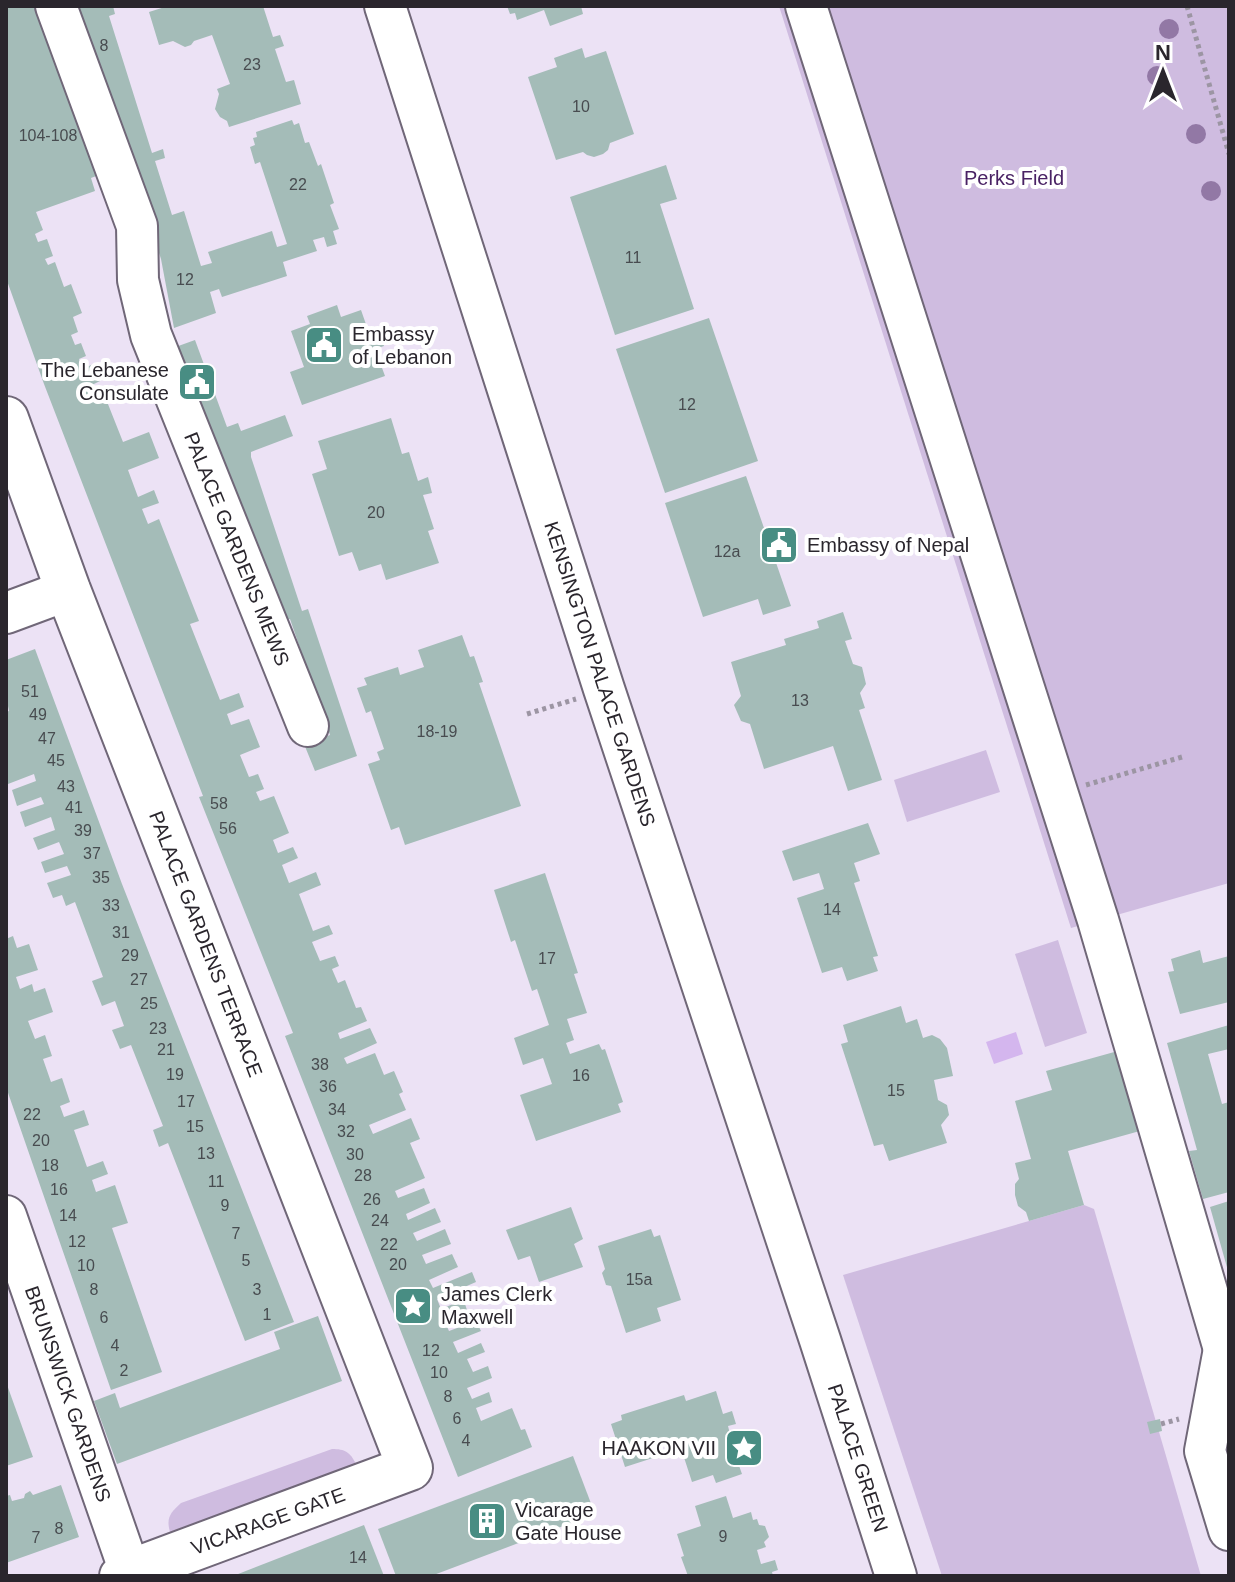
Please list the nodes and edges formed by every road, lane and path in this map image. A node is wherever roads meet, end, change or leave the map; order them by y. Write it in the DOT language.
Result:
graph roads {
  1 [pos="56,6"];
  2 [pos="385,6"];
  3 [pos="806,6"];
  4 [pos="1187,6"];
  5 [pos="1229,154"];
  6 [pos="6,419"];
  7 [pos="68,590"];
  8 [pos="6,613"];
  9 [pos="569,701"];
  10 [pos="527,714"];
  11 [pos="308,726"];
  12 [pos="1182,757"];
  13 [pos="1058,793"];
  14 [pos="6,1216"];
  15 [pos="820,1340"];
  16 [pos="1227,1348"];
  17 [pos="1220,1418"];
  18 [pos="410,1468"];
  19 [pos="1229,1530"];
  20 [pos="127,1575"];
  21 [pos="896,1576"];
  1 -- 11 [label="street, PALACE GARDENS MEWS"];
  2 -- 15 [label="street, KENSINGTON PALACE GARDENS"];
  3 -- 13 [label="street"];
  4 -- 5 [label="path"];
  6 -- 7 [label="main road, PALACE GARDENS TERRACE"];
  7 -- 8 [label="street"];
  7 -- 18 [label="main road, PALACE GARDENS TERRACE"];
  9 -- 10 [label="path"];
  12 -- 13 [label="path"];
  13 -- 16 [label="street"];
  14 -- 20 [label="street, BRUNSWICK GARDENS"];
  15 -- 21 [label="street, PALACE GREEN"];
  16 -- 17 [label="street"];
  17 -- 19 [label="street"];
  18 -- 20 [label="main road, VICARAGE GATE"];
}
